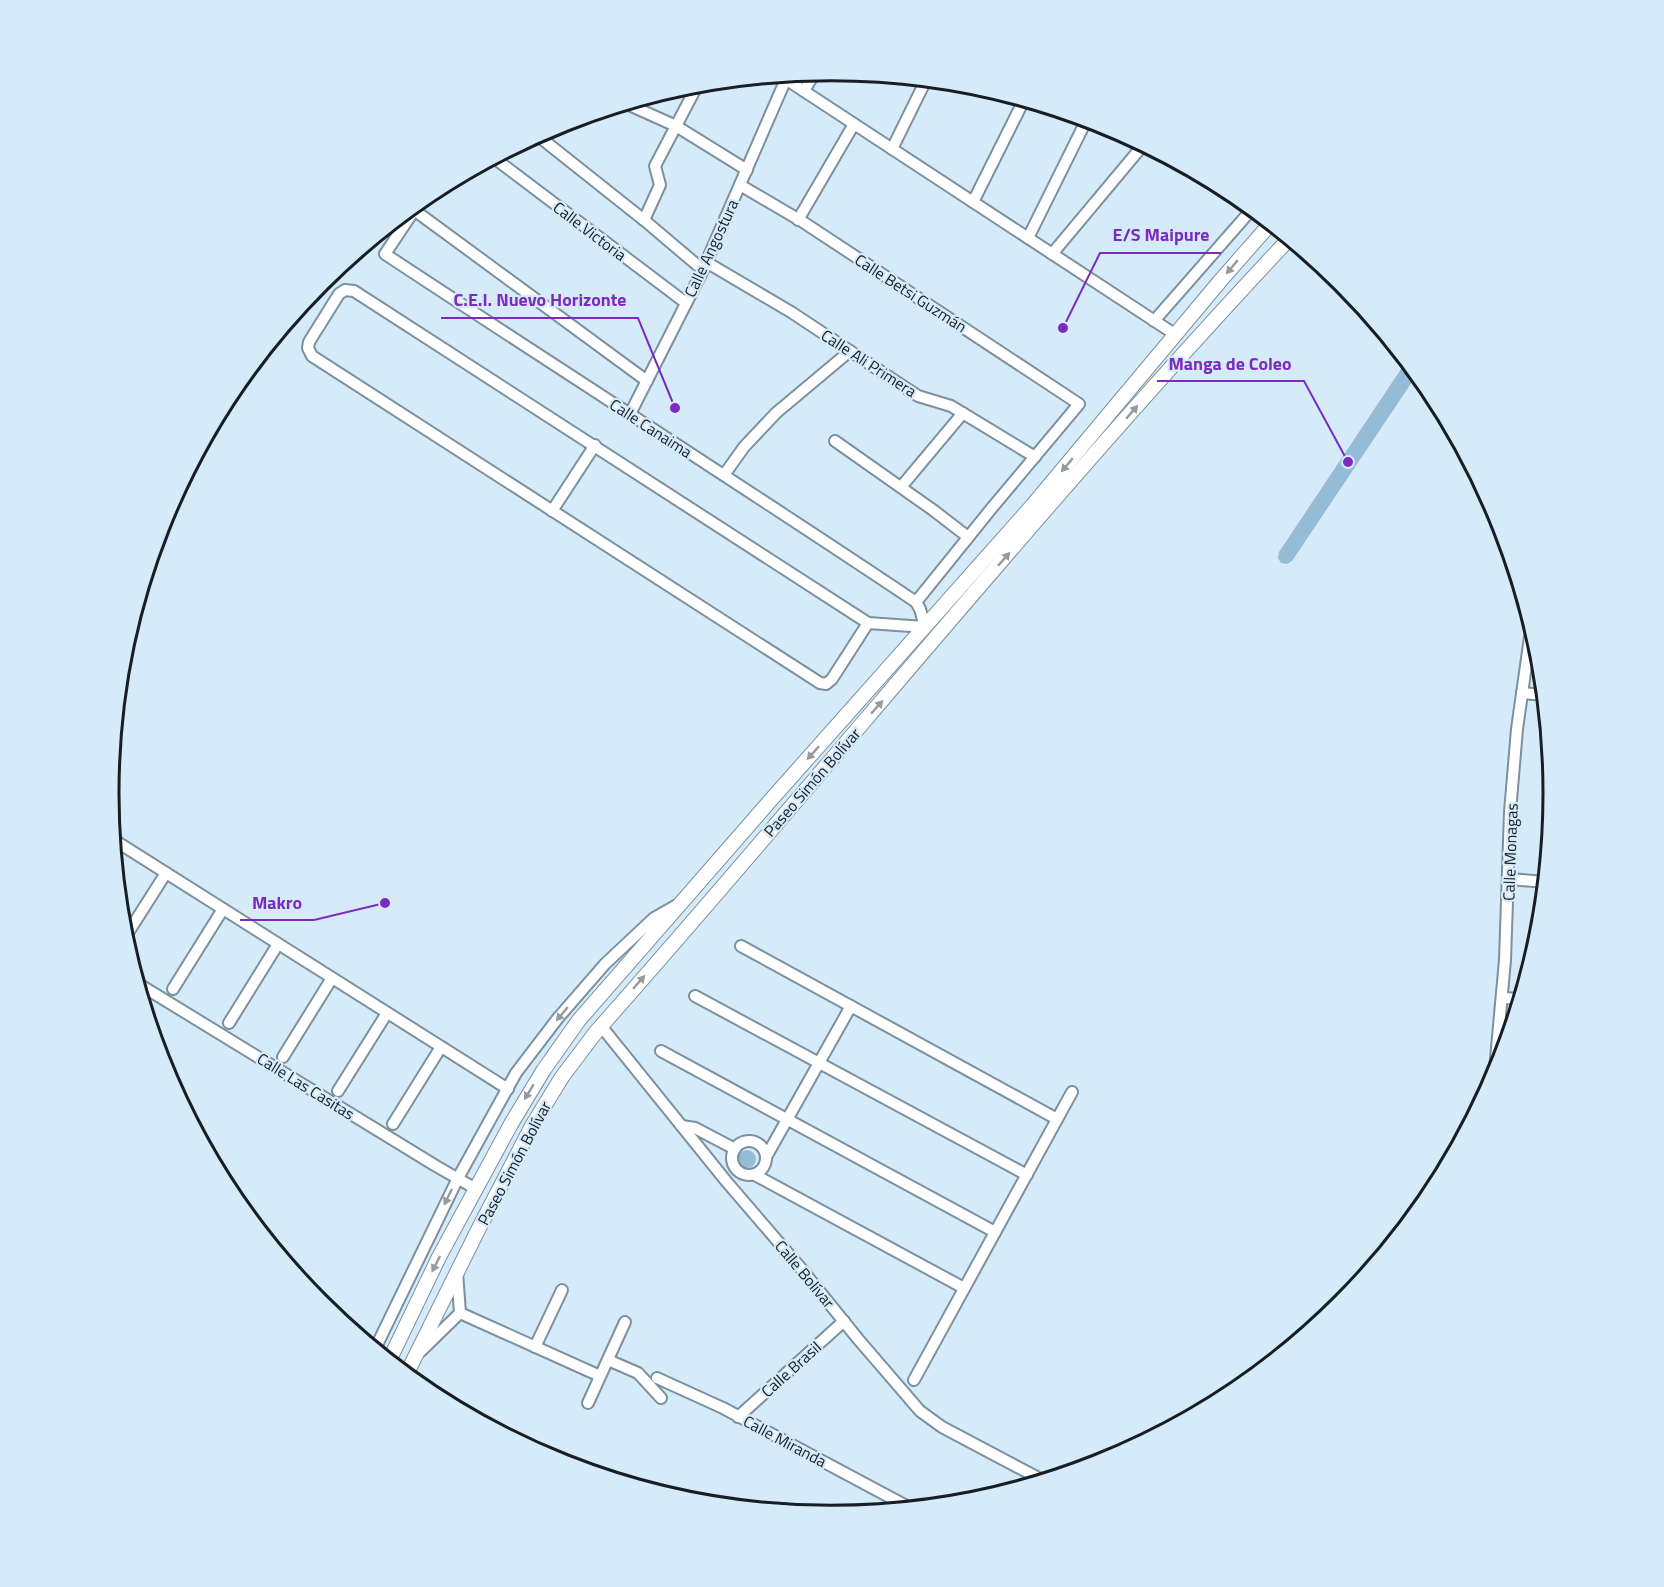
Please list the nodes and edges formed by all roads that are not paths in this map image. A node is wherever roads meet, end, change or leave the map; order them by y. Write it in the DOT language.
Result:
graph roads {
  1 [pos="809,82"];
  2 [pos="781,83"];
  3 [pos="792,83"];
  4 [pos="923,87"];
  5 [pos="804,91"];
  6 [pos="692,95"];
  7 [pos="1021,106"];
  8 [pos="637,108"];
  9 [pos="854,124"];
  10 [pos="676,126"];
  11 [pos="1083,127"];
  12 [pos="545,141"];
  13 [pos="892,148"];
  14 [pos="1139,150"];
  15 [pos="500,163"];
  16 [pos="747,170"];
  17 [pos="740,184"];
  18 [pos="973,202"];
  19 [pos="419,213"];
  20 [pos="1247,214"];
  21 [pos="644,220"];
  22 [pos="798,220"];
  23 [pos="406,222"];
  24 [pos="1266,228"];
  25 [pos="1028,238"];
  26 [pos="1285,244"];
  27 [pos="1052,254"];
  28 [pos="704,266"];
  29 [pos="686,303"];
  30 [pos="1155,321"];
  31 [pos="1176,335"];
  32 [pos="850,351"];
  33 [pos="646,381"];
  34 [pos="963,413"];
  35 [pos="630,414"];
  36 [pos="835,441"];
  37 [pos="595,445"];
  38 [pos="1035,457"];
  39 [pos="724,475"];
  40 [pos="901,487"];
  41 [pos="552,511"];
  42 [pos="968,537"];
  43 [pos="916,602"];
  44 [pos="868,623"];
  45 [pos="925,627"];
  46 [pos="936,638"];
  47 [pos="1529,646"];
  48 [pos="1528,653"];
  49 [pos="1522,693"];
  50 [pos="1537,694"];
  51 [pos="122,845"];
  52 [pos="166,873"];
  53 [pos="1509,879"];
  54 [pos="1539,881"];
  55 [pos="680,903"];
  56 [pos="223,909"];
  57 [pos="132,926"];
  58 [pos="278,944"];
  59 [pos="741,946"];
  60 [pos="332,978"];
  61 [pos="147,988"];
  62 [pos="173,989"];
  63 [pos="695,996"];
  64 [pos="1502,998"];
  65 [pos="1514,999"];
  66 [pos="851,1006"];
  67 [pos="587,1010"];
  68 [pos="387,1013"];
  69 [pos="229,1023"];
  70 [pos="601,1026"];
  71 [pos="441,1047"];
  72 [pos="1497,1048"];
  73 [pos="661,1051"];
  74 [pos="283,1057"];
  75 [pos="508,1089"];
  76 [pos="338,1091"];
  77 [pos="1072,1092"];
  78 [pos="1057,1119"];
  79 [pos="393,1124"];
  80 [pos="682,1126"];
  81 [pos="735,1149"];
  82 [pos="766,1157"];
  83 [pos="755,1175"];
  84 [pos="1027,1175"];
  85 [pos="458,1178"];
  86 [pos="476,1189"];
  87 [pos="995,1232"];
  88 [pos="457,1272"];
  89 [pos="964,1288"];
  90 [pos="562,1290"];
  91 [pos="460,1313"];
  92 [pos="844,1321"];
  93 [pos="625,1322"];
  94 [pos="378,1342"];
  95 [pos="535,1347"];
  96 [pos="392,1354"];
  97 [pos="414,1357"];
  98 [pos="608,1360"];
  99 [pos="409,1367"];
  100 [pos="600,1376"];
  101 [pos="657,1378"];
  102 [pos="914,1380"];
  103 [pos="661,1398"];
  104 [pos="588,1402"];
  105 [pos="738,1417"];
  106 [pos="1031,1477"];
  107 [pos="899,1502"];
  1 -- 5 [label="street"];
  2 -- 16 [label="street, Calle Angostura"];
  3 -- 5 [label="street"];
  4 -- 13 [label="street"];
  5 -- 9 [label="street"];
  6 -- 10 [label="street"];
  7 -- 18 [label="street"];
  8 -- 10 [label="street"];
  9 -- 13 [label="street"];
  9 -- 22 [label="street"];
  10 -- 16 [label="street"];
  10 -- 21 [label="street"];
  11 -- 25 [label="street"];
  12 -- 21 [label="street, Calle Ali Primera"];
  13 -- 18 [label="street"];
  14 -- 27 [label="street"];
  15 -- 29 [label="street, Calle Victoria"];
  16 -- 17 [label="street, Calle Angostura"];
  17 -- 22 [label="street, Calle Betsi Guzmán"];
  17 -- 28 [label="street, Calle Angostura"];
  18 -- 25 [label="street"];
  19 -- 33 [label="street"];
  20 -- 30 [label="street"];
  21 -- 28 [label="street, Calle Ali Primera"];
  22 -- 38 [label="street, Calle Betsi Guzmán"];
  23 -- 35 [label="street, Calle Canaima"];
  24 -- 31 [label="main road, Paseo Simón Bolívar, one-way"];
  25 -- 27 [label="street"];
  46 -- 26 [label="main road, Paseo Simón Bolívar, one-way"];
  27 -- 30 [label="street"];
  28 -- 29 [label="street, Calle Angostura"];
  28 -- 32 [label="street, Calle Ali Primera"];
  29 -- 33 [label="street, Calle Angostura"];
  30 -- 31 [label="street"];
  31 -- 45 [label="main road, Paseo Simón Bolívar, one-way"];
  32 -- 34 [label="street, Calle Ali Primera"];
  32 -- 39 [label="street"];
  33 -- 35 [label="street, Calle Angostura"];
  34 -- 38 [label="street, Calle Ali Primera"];
  34 -- 40 [label="street"];
  35 -- 39 [label="street, Calle Canaima"];
  36 -- 40 [label="street"];
  37 -- 41 [label="street"];
  37 -- 41 [label="street"];
  37 -- 44 [label="street"];
  38 -- 42 [label="street"];
  39 -- 43 [label="street, Calle Canaima"];
  40 -- 42 [label="street"];
  41 -- 44 [label="street"];
  42 -- 43 [label="street"];
  43 -- 45 [label="street"];
  44 -- 45 [label="street"];
  45 -- 46 [label="main road"];
  45 -- 55 [label="main road, Paseo Simón Bolívar, one-way"];
  70 -- 46 [label="main road, Paseo Simón Bolívar, one-way"];
  47 -- 48 [label="street, Calle Monagas"];
  48 -- 49 [label="street, Calle Monagas"];
  49 -- 50 [label="street"];
  49 -- 53 [label="street, Calle Monagas"];
  51 -- 52 [label="street"];
  52 -- 56 [label="street"];
  52 -- 57 [label="street"];
  53 -- 54 [label="street"];
  53 -- 64 [label="street, Calle Monagas"];
  55 -- 67 [label="main road, Paseo Simón Bolívar"];
  55 -- 75 [label="street, Paseo Simón Bolívar, one-way"];
  56 -- 58 [label="street"];
  56 -- 62 [label="street"];
  58 -- 60 [label="street"];
  58 -- 69 [label="street"];
  59 -- 66 [label="street"];
  60 -- 68 [label="street"];
  60 -- 74 [label="street"];
  61 -- 85 [label="street, Calle Las Casitas"];
  63 -- 84 [label="street"];
  64 -- 65 [label="street"];
  64 -- 72 [label="street, Calle Monagas"];
  66 -- 78 [label="street"];
  66 -- 82 [label="street"];
  67 -- 70 [label="main road"];
  67 -- 86 [label="main road, Paseo Simón Bolívar, one-way"];
  68 -- 71 [label="street"];
  68 -- 76 [label="street"];
  70 -- 80 [label="street, Calle Bolívar"];
  70 -- 88 [label="main road, Paseo Simón Bolívar"];
  71 -- 75 [label="street"];
  71 -- 79 [label="street"];
  73 -- 87 [label="street"];
  75 -- 85 [label="street, Paseo Simón Bolívar"];
  77 -- 78 [label="street"];
  78 -- 84 [label="street"];
  80 -- 81 [label="street"];
  80 -- 92 [label="street, Calle Bolívar"];
  81 -- 82 [label="street"];
  81 -- 83 [label="street"];
  82 -- 83 [label="street"];
  83 -- 89 [label="street"];
  84 -- 87 [label="street"];
  85 -- 86 [label="street, Calle Las Casitas"];
  85 -- 94 [label="street, Paseo Simón Bolívar, one-way"];
  86 -- 96 [label="main road, Paseo Simón Bolívar, one-way"];
  87 -- 89 [label="street"];
  88 -- 91 [label="street"];
  88 -- 97 [label="main road, Paseo Simón Bolívar"];
  89 -- 102 [label="street"];
  90 -- 95 [label="street"];
  91 -- 95 [label="street"];
  91 -- 97 [label="street"];
  92 -- 105 [label="street, Calle Brasil"];
  92 -- 106 [label="street, Calle Bolívar"];
  93 -- 98 [label="street"];
  95 -- 100 [label="street"];
  97 -- 99 [label="main road, Paseo Simón Bolívar"];
  98 -- 100 [label="street"];
  98 -- 103 [label="street"];
  100 -- 104 [label="street"];
  101 -- 105 [label="street, Calle Miranda"];
  105 -- 107 [label="street, Calle Miranda"];
}
